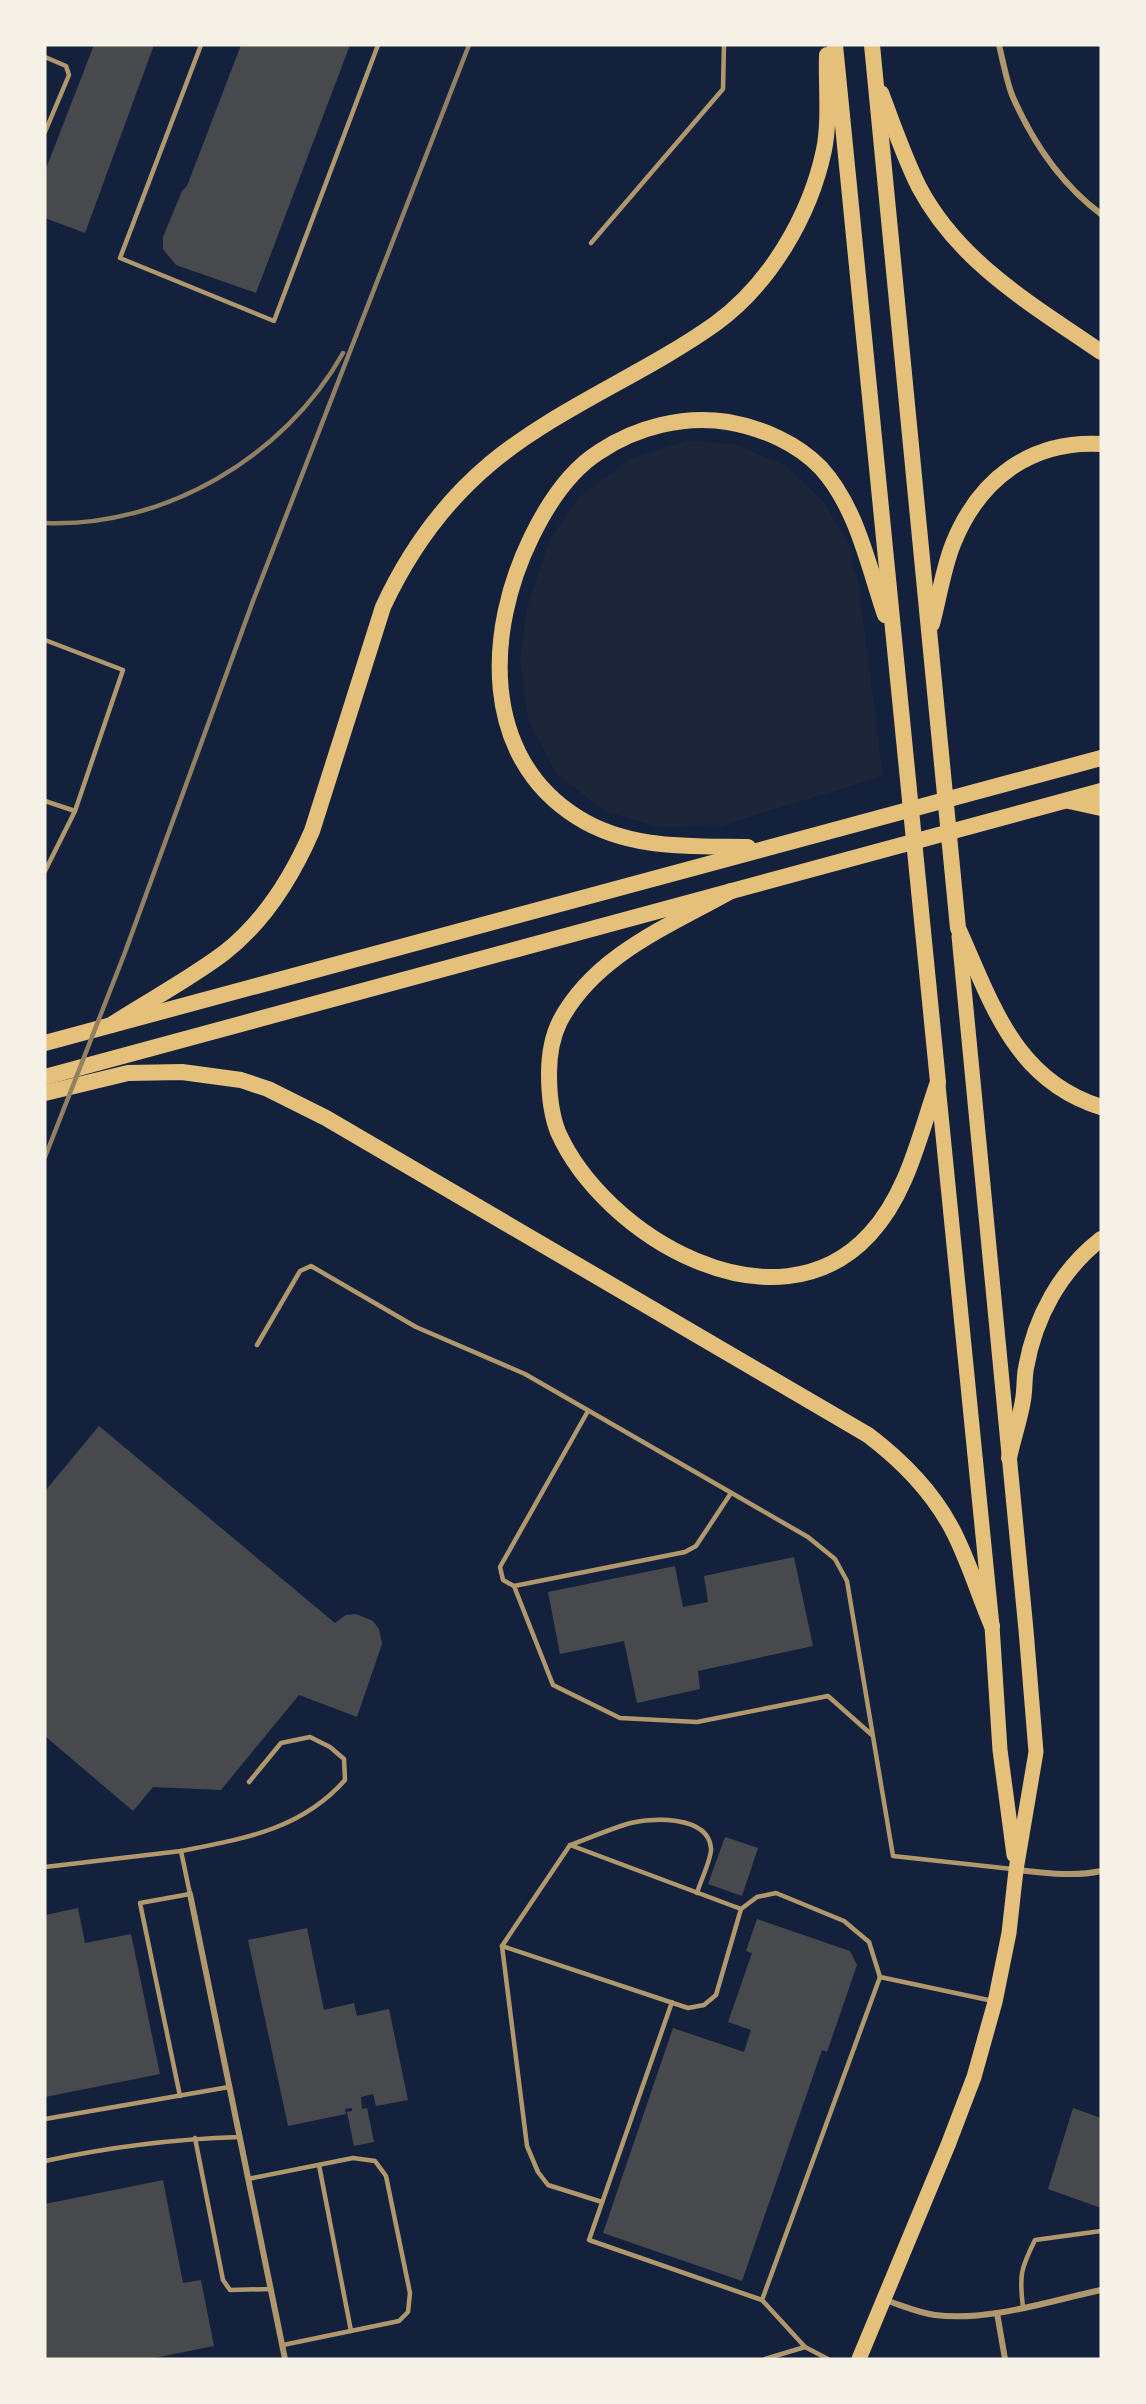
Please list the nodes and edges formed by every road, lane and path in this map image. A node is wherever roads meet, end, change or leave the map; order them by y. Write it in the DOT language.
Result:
graph roads {
  1 [pos="201,45"];
  2 [pos="378,45"];
  3 [pos="724,45"];
  4 [pos="827,45"];
  5 [pos="835,45"];
  6 [pos="872,45"];
  7 [pos="999,45"];
  8 [pos="45,57"];
  9 [pos="873,74"];
  10 [pos="45,132"];
  11 [pos="1101,214"];
  12 [pos="591,243"];
  13 [pos="1101,352"];
  14 [pos="1101,444"];
  15 [pos="929,637"];
  16 [pos="45,640"];
  17 [pos="895,641"];
  18 [pos="1101,758"];
  19 [pos="1101,791"];
  20 [pos="1066,800"];
  21 [pos="45,801"];
  22 [pos="1101,808"];
  23 [pos="75,811"];
  24 [pos="770,847"];
  25 [pos="45,871"];
  26 [pos="731,891"];
  27 [pos="958,927"];
  28 [pos="111,1025"];
  29 [pos="45,1043"];
  30 [pos="45,1077"];
  31 [pos="938,1082"];
  32 [pos="45,1094"];
  33 [pos="1101,1107"];
  34 [pos="1101,1239"];
  35 [pos="257,1345"];
  36 [pos="588,1411"];
  37 [pos="1009,1458"];
  38 [pos="731,1492"];
  39 [pos="514,1586"];
  40 [pos="992,1626"];
  41 [pos="873,1736"];
  42 [pos="249,1782"];
  43 [pos="570,1845"];
  44 [pos="181,1851"];
  45 [pos="45,1867"];
  46 [pos="1016,1870"];
  47 [pos="1101,1871"];
  48 [pos="697,1893"];
  49 [pos="190,1894"];
  50 [pos="741,1909"];
  51 [pos="502,1946"];
  52 [pos="880,1977"];
  53 [pos="672,2002"];
  54 [pos="996,2002"];
  55 [pos="229,2087"];
  56 [pos="180,2096"];
  57 [pos="45,2120"];
  58 [pos="240,2137"];
  59 [pos="195,2138"];
  60 [pos="45,2161"];
  61 [pos="319,2165"];
  62 [pos="248,2179"];
  63 [pos="602,2202"];
  64 [pos="1101,2231"];
  65 [pos="271,2289"];
  66 [pos="1101,2290"];
  67 [pos="762,2300"];
  68 [pos="885,2300"];
  69 [pos="1023,2307"];
  70 [pos="997,2313"];
  71 [pos="351,2331"];
  72 [pos="283,2345"];
  73 [pos="805,2347"];
  74 [pos="285,2359"];
  75 [pos="765,2359"];
  76 [pos="828,2359"];
  77 [pos="859,2359"];
  78 [pos="1005,2359"];
  1 -- 2 [label="lane"];
  3 -- 12 [label="lane"];
  4 -- 28 [label="highway"];
  5 -- 17 [label="highway"];
  6 -- 9 [label="highway"];
  7 -- 11 [label="street"];
  8 -- 10 [label="lane"];
  9 -- 13 [label="highway"];
  9 -- 15 [label="highway"];
  14 -- 15 [label="highway"];
  15 -- 27 [label="highway"];
  16 -- 23 [label="lane"];
  17 -- 24 [label="highway"];
  17 -- 31 [label="highway"];
  18 -- 24 [label="highway"];
  19 -- 20 [label="highway"];
  20 -- 22 [label="highway"];
  20 -- 26 [label="highway"];
  21 -- 23 [label="lane"];
  23 -- 25 [label="lane"];
  24 -- 28 [label="highway"];
  26 -- 30 [label="highway"];
  26 -- 31 [label="highway"];
  27 -- 33 [label="highway"];
  27 -- 37 [label="main road"];
  28 -- 29 [label="highway"];
  31 -- 40 [label="main road"];
  32 -- 40 [label="highway"];
  34 -- 37 [label="highway"];
  35 -- 36 [label="lane"];
  36 -- 38 [label="lane"];
  36 -- 39 [label="lane"];
  37 -- 46 [label="main road"];
  38 -- 39 [label="lane"];
  38 -- 41 [label="lane"];
  39 -- 41 [label="lane"];
  40 -- 46 [label="main road"];
  41 -- 46 [label="lane"];
  42 -- 44 [label="lane"];
  43 -- 48 [label="lane"];
  43 -- 48 [label="lane"];
  43 -- 51 [label="lane"];
  44 -- 45 [label="lane"];
  44 -- 49 [label="lane"];
  46 -- 47 [label="street"];
  46 -- 54 [label="main road"];
  48 -- 50 [label="lane"];
  49 -- 55 [label="street"];
  49 -- 56 [label="lane"];
  50 -- 52 [label="lane"];
  50 -- 53 [label="lane"];
  51 -- 53 [label="lane"];
  51 -- 63 [label="lane"];
  52 -- 54 [label="lane"];
  52 -- 67 [label="lane"];
  53 -- 63 [label="lane"];
  54 -- 68 [label="main road"];
  55 -- 56 [label="lane"];
  55 -- 58 [label="street"];
  56 -- 57 [label="lane"];
  58 -- 59 [label="lane"];
  58 -- 62 [label="street"];
  59 -- 60 [label="lane"];
  59 -- 65 [label="lane"];
  61 -- 62 [label="lane"];
  61 -- 71 [label="lane"];
  61 -- 71 [label="lane"];
  62 -- 65 [label="street"];
  63 -- 67 [label="lane"];
  64 -- 69 [label="lane"];
  65 -- 72 [label="street"];
  66 -- 69 [label="street"];
  67 -- 73 [label="lane"];
  68 -- 70 [label="street"];
  68 -- 77 [label="main road"];
  69 -- 70 [label="street"];
  70 -- 78 [label="street"];
  71 -- 72 [label="lane"];
  72 -- 74 [label="street"];
  73 -- 75 [label="lane"];
  73 -- 76 [label="lane"];
}
